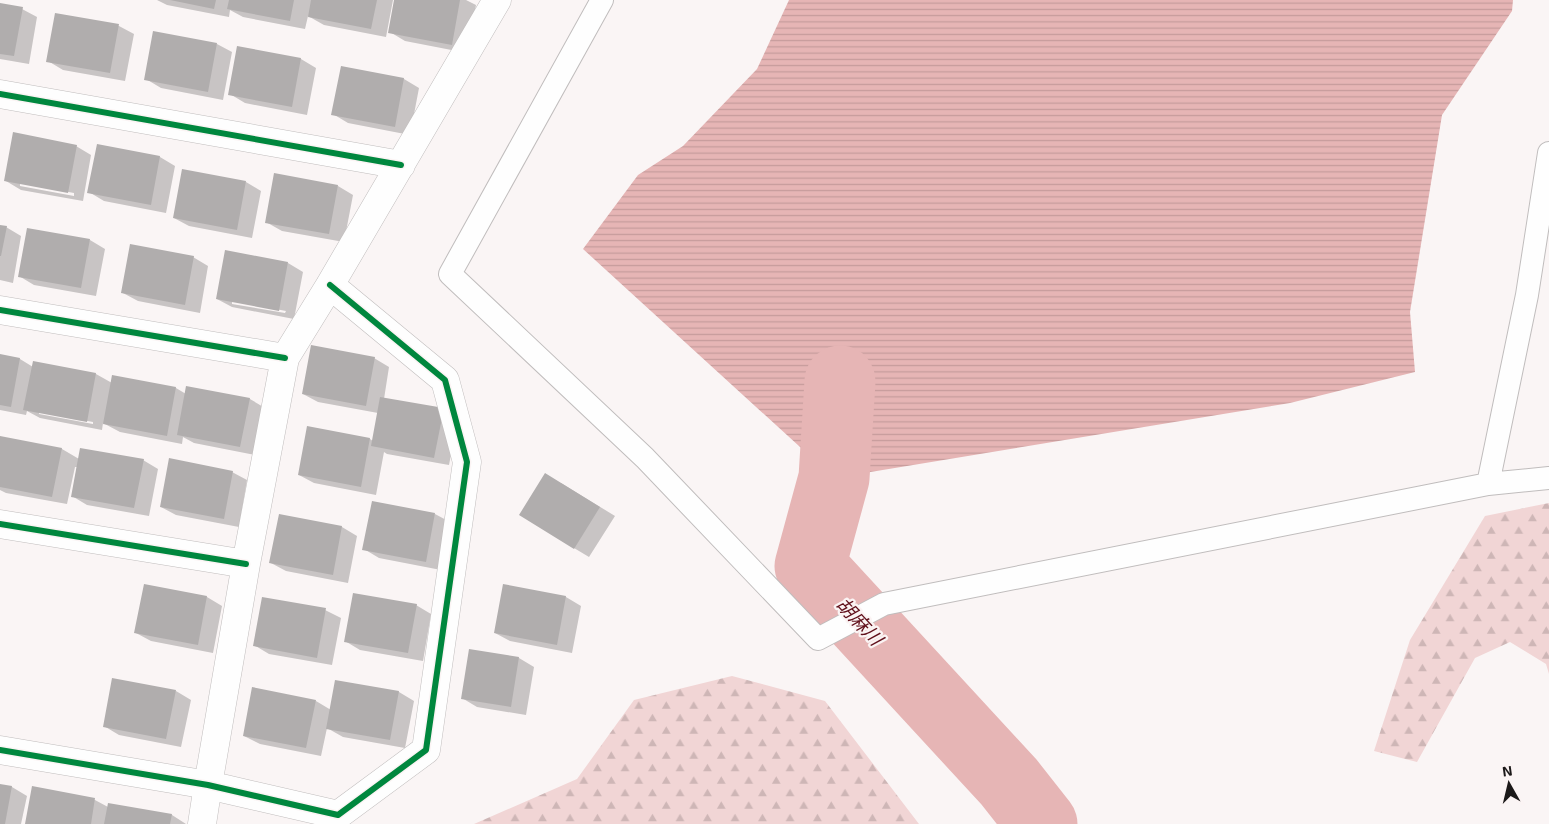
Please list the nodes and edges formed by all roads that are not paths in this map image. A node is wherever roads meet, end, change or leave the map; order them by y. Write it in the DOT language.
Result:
graph roads {
  1 [pos="497,0"];
  2 [pos="602,0"];
  3 [pos="0,94"];
  4 [pos="1549,153"];
  5 [pos="401,165"];
  6 [pos="330,285"];
  7 [pos="0,310"];
  8 [pos="285,358"];
  9 [pos="1549,478"];
  10 [pos="1488,484"];
  11 [pos="0,524"];
  12 [pos="246,564"];
  13 [pos="0,750"];
  14 [pos="208,785"];
  15 [pos="202,824"];
  1 -- 5 [label="street"];
  2 -- 10 [label="lane"];
  3 -- 5 [label="street"];
  4 -- 10 [label="lane"];
  5 -- 6 [label="street"];
  6 -- 8 [label="street"];
  6 -- 14 [label="street"];
  7 -- 8 [label="street"];
  8 -- 12 [label="street"];
  9 -- 10 [label="lane"];
  11 -- 12 [label="street"];
  12 -- 14 [label="street"];
  13 -- 14 [label="street"];
  14 -- 15 [label="street"];
}
